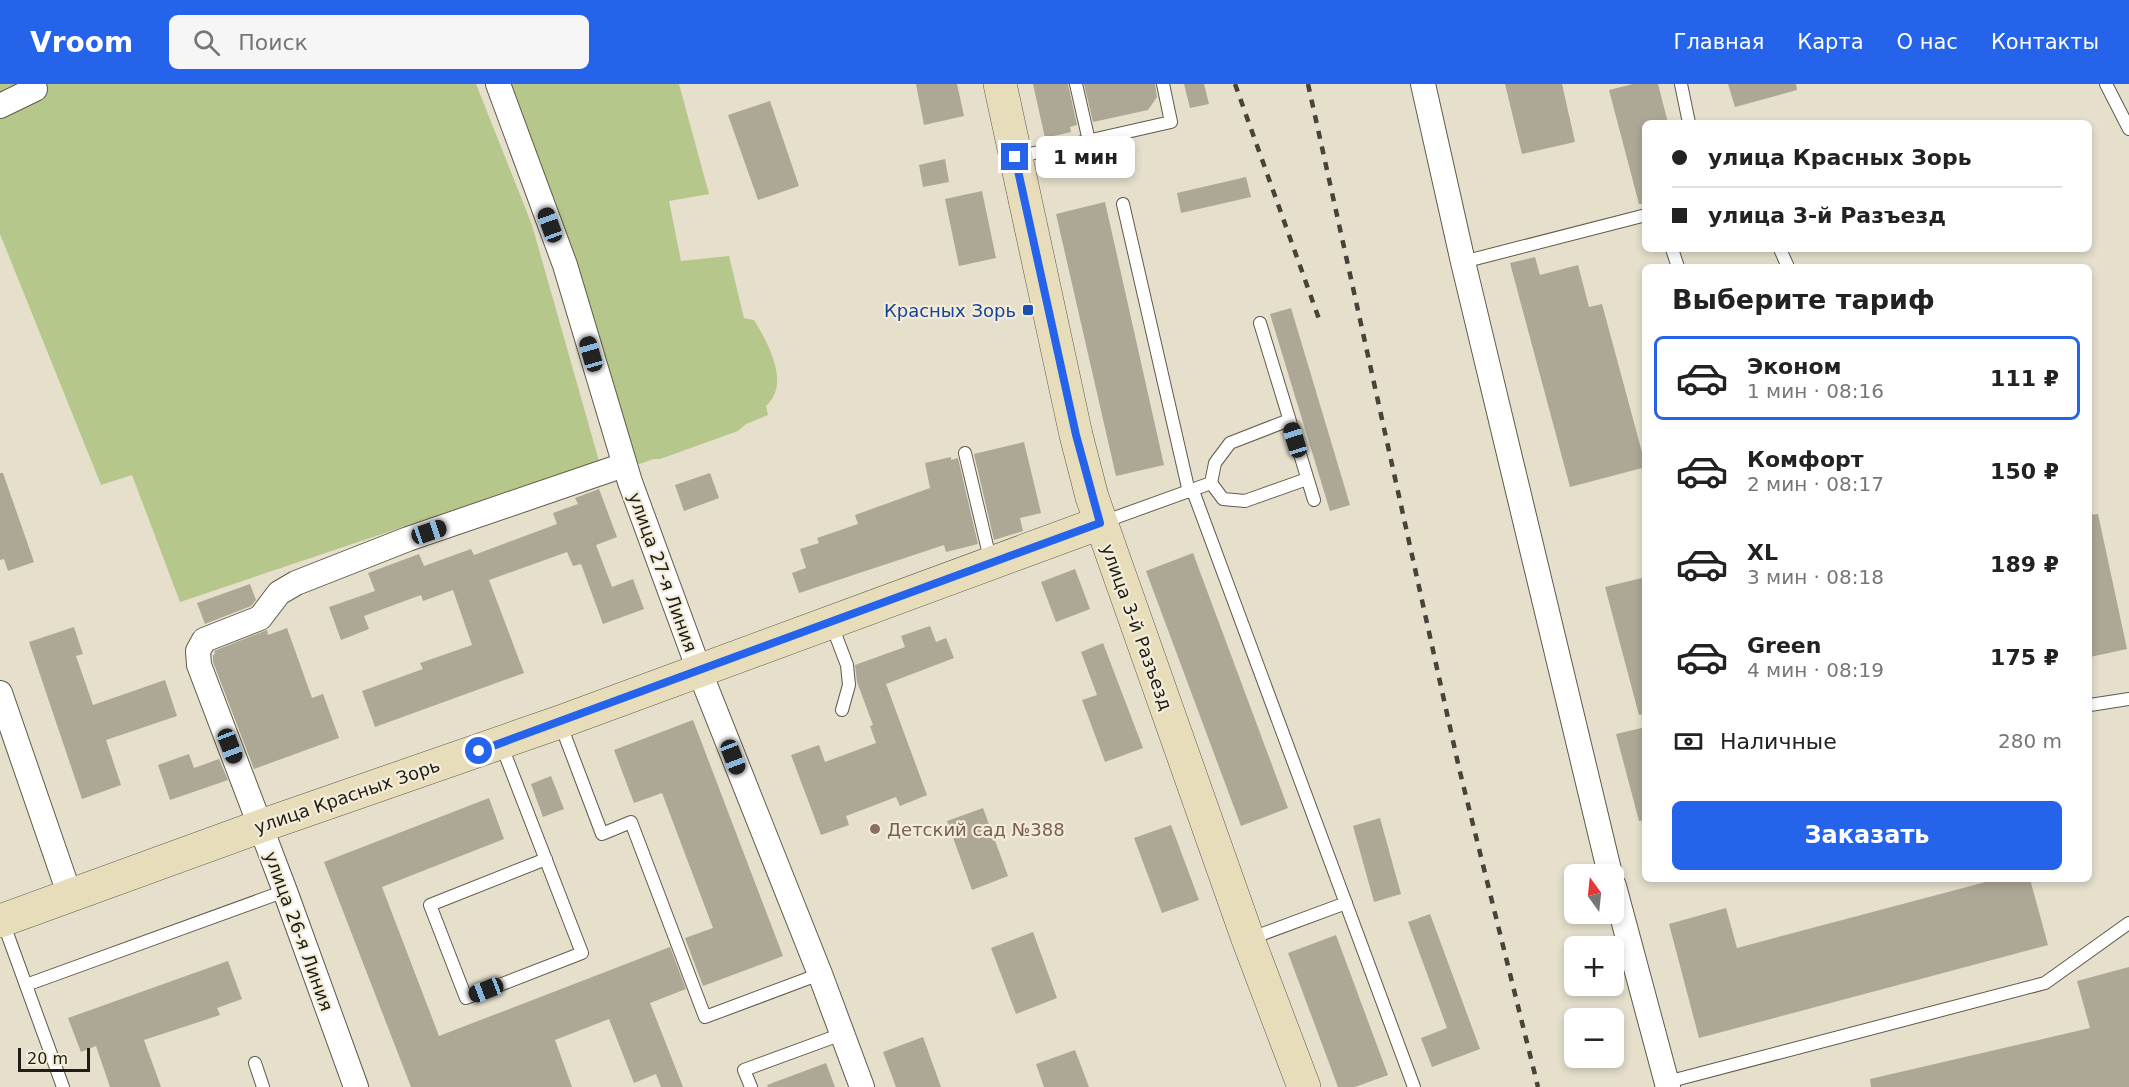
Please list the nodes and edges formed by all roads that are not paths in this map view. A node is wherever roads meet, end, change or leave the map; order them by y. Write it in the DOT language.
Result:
graph roads {
  1 [pos="498,84"];
  2 [pos="1000,84"];
  3 [pos="1076,84"];
  4 [pos="1163,84"];
  5 [pos="1423,84"];
  6 [pos="1681,84"];
  7 [pos="2106,84"];
  8 [pos="35,89"];
  9 [pos="0,106"];
  10 [pos="1688,120"];
  11 [pos="2129,129"];
  12 [pos="1089,141"];
  13 [pos="1015,157"];
  14 [pos="1123,204"];
  15 [pos="1642,216"];
  16 [pos="1462,262"];
  17 [pos="1260,323"];
  18 [pos="1289,420"];
  19 [pos="965,453"];
  20 [pos="624,465"];
  21 [pos="1307,479"];
  22 [pos="1211,483"];
  23 [pos="1191,492"];
  24 [pos="1314,500"];
  25 [pos="1100,523"];
  26 [pos="991,563"];
  27 [pos="831,622"];
  28 [pos="699,670"];
  29 [pos="0,693"];
  30 [pos="2129,699"];
  31 [pos="2092,705"];
  32 [pos="842,710"];
  33 [pos="560,722"];
  34 [pos="501,743"];
  35 [pos="261,826"];
  36 [pos="546,859"];
  37 [pos="1606,864"];
  38 [pos="285,891"];
  39 [pos="70,896"];
  40 [pos="1346,903"];
  41 [pos="1,921"];
  42 [pos="1624,923"];
  43 [pos="2129,923"];
  44 [pos="1248,939"];
  45 [pos="820,974"];
  46 [pos="26,985"];
  47 [pos="842,1034"];
  48 [pos="255,1064"];
  49 [pos="1668,1085"];
  50 [pos="63,1087"];
  51 [pos="263,1087"];
  52 [pos="356,1087"];
  53 [pos="750,1087"];
  54 [pos="862,1087"];
  55 [pos="1304,1087"];
  56 [pos="1414,1087"];
  1 -- 20 [label="street, улица 27-я Линия"];
  2 -- 13 [label="street, улица 3-й Разъезд"];
  3 -- 12 [label="lane"];
  4 -- 12 [label="lane"];
  5 -- 16 [label="street"];
  6 -- 10 [label="lane"];
  7 -- 11 [label="lane"];
  8 -- 9 [label="street"];
  12 -- 13 [label="lane"];
  13 -- 25 [label="street, улица 3-й Разъезд"];
  14 -- 23 [label="lane"];
  15 -- 16 [label="lane"];
  16 -- 37 [label="street"];
  17 -- 18 [label="lane"];
  18 -- 21 [label="lane"];
  18 -- 22 [label="lane"];
  19 -- 26 [label="lane"];
  20 -- 28 [label="street, улица 27-я Линия"];
  20 -- 35 [label="street, улица 26-я Линия"];
  21 -- 22 [label="lane"];
  21 -- 24 [label="lane"];
  22 -- 23 [label="lane"];
  23 -- 25 [label="lane"];
  23 -- 40 [label="lane"];
  25 -- 26 [label="street, улица Красных Зорь"];
  25 -- 44 [label="street, улица 3-й Разъезд"];
  26 -- 27 [label="street, улица Красных Зорь"];
  27 -- 28 [label="street, улица Красных Зорь"];
  27 -- 32 [label="lane"];
  28 -- 33 [label="street, улица Красных Зорь"];
  28 -- 45 [label="street, улица 27-я Линия"];
  29 -- 39 [label="street"];
  30 -- 31 [label="lane"];
  33 -- 34 [label="street, улица Красных Зорь"];
  33 -- 45 [label="lane"];
  34 -- 35 [label="street, улица Красных Зорь"];
  34 -- 36 [label="lane"];
  35 -- 38 [label="street, улица 26-я Линия"];
  35 -- 39 [label="street, улица Красных Зорь"];
  36 -- 36 [label="lane"];
  38 -- 46 [label="lane"];
  38 -- 52 [label="street, улица 26-я Линия"];
  39 -- 41 [label="street, улица Красных Зорь"];
  40 -- 44 [label="lane"];
  40 -- 56 [label="lane"];
  41 -- 46 [label="lane"];
  42 -- 49 [label="street"];
  43 -- 49 [label="lane"];
  44 -- 55 [label="street, улица 3-й Разъезд"];
  45 -- 47 [label="street, улица 27-я Линия"];
  46 -- 50 [label="lane"];
  47 -- 53 [label="lane"];
  47 -- 54 [label="street, улица 27-я Линия"];
  48 -- 51 [label="lane"];
}
